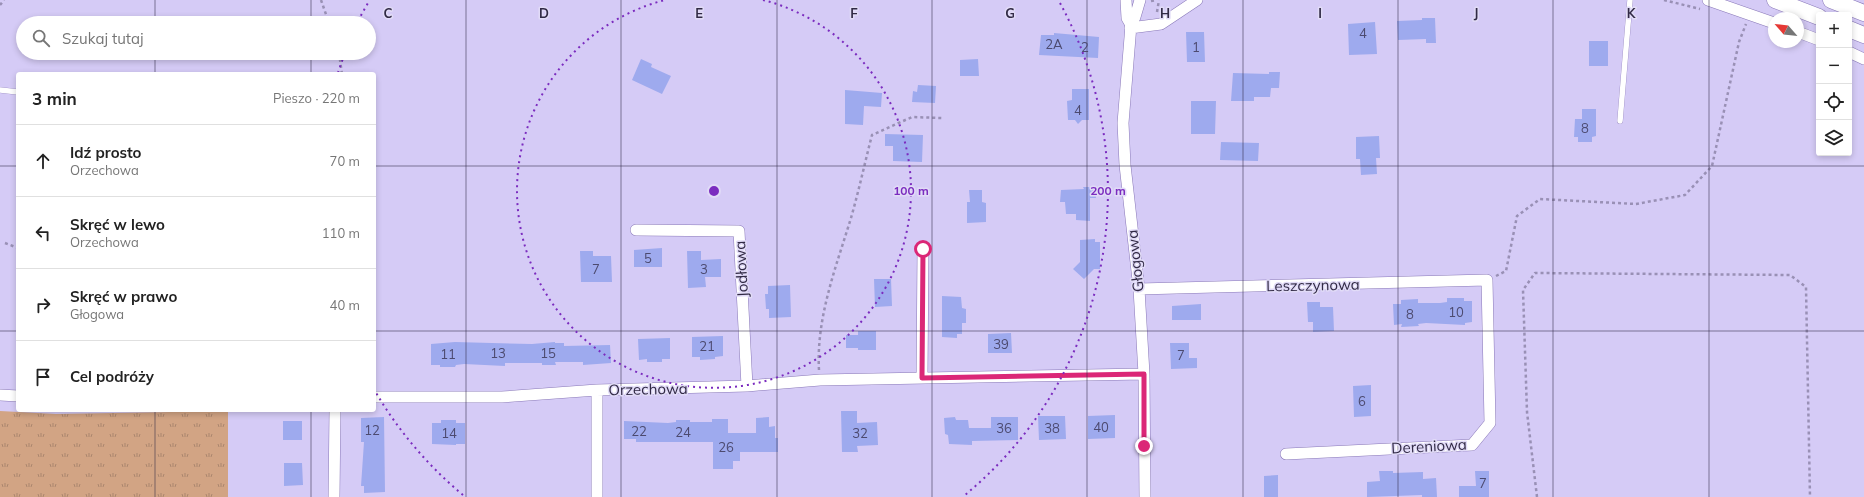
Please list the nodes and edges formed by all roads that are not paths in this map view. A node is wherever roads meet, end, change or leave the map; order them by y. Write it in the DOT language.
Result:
graph roads {
  1 [pos="1126,0"];
  2 [pos="1140,0"];
  3 [pos="1198,0"];
  4 [pos="1630,0"];
  5 [pos="1708,0"];
  6 [pos="1775,0"];
  7 [pos="1831,0"];
  8 [pos="1864,14"];
  9 [pos="1816,16"];
  10 [pos="1768,21"];
  11 [pos="1130,26"];
  12 [pos="1852,30"];
  13 [pos="1804,34"];
  14 [pos="1864,35"];
  15 [pos="1816,39"];
  16 [pos="1852,53"];
  17 [pos="1864,59"];
  18 [pos="0,90"];
  19 [pos="16,92"];
  20 [pos="1620,121"];
  21 [pos="636,230"];
  22 [pos="923,249"];
  23 [pos="1487,280"];
  24 [pos="1139,290"];
  25 [pos="1144,374"];
  26 [pos="922,378"];
  27 [pos="747,386"];
  28 [pos="597,390"];
  29 [pos="0,395"];
  30 [pos="16,396"];
  31 [pos="376,397"];
  32 [pos="335,412"];
  33 [pos="1286,454"];
  34 [pos="334,497"];
  35 [pos="597,497"];
  36 [pos="1145,497"];
  1 -- 11 [label="street, Głogowa"];
  2 -- 11 [label="street, Głogowa"];
  3 -- 11 [label="street"];
  4 -- 20 [label="lane"];
  5 -- 10 [label="street"];
  6 -- 9 [label="main road"];
  7 -- 8 [label="main road"];
  11 -- 24 [label="street, Głogowa"];
  12 -- 14 [label="main road"];
  13 -- 15 [label="street"];
  16 -- 17 [label="street"];
  18 -- 19 [label="lane"];
  21 -- 27 [label="street, Jodłowa"];
  22 -- 26 [label="street"];
  23 -- 24 [label="street, Leszczynowa"];
  23 -- 33 [label="street, Dereniowa"];
  24 -- 25 [label="street, Głogowa"];
  25 -- 26 [label="street, Orzechowa"];
  25 -- 36 [label="street, Głogowa"];
  26 -- 27 [label="street, Orzechowa"];
  27 -- 28 [label="street, Orzechowa"];
  28 -- 31 [label="street, Orzechowa"];
  28 -- 35 [label="street"];
  29 -- 30 [label="street"];
  32 -- 34 [label="street"];
}
